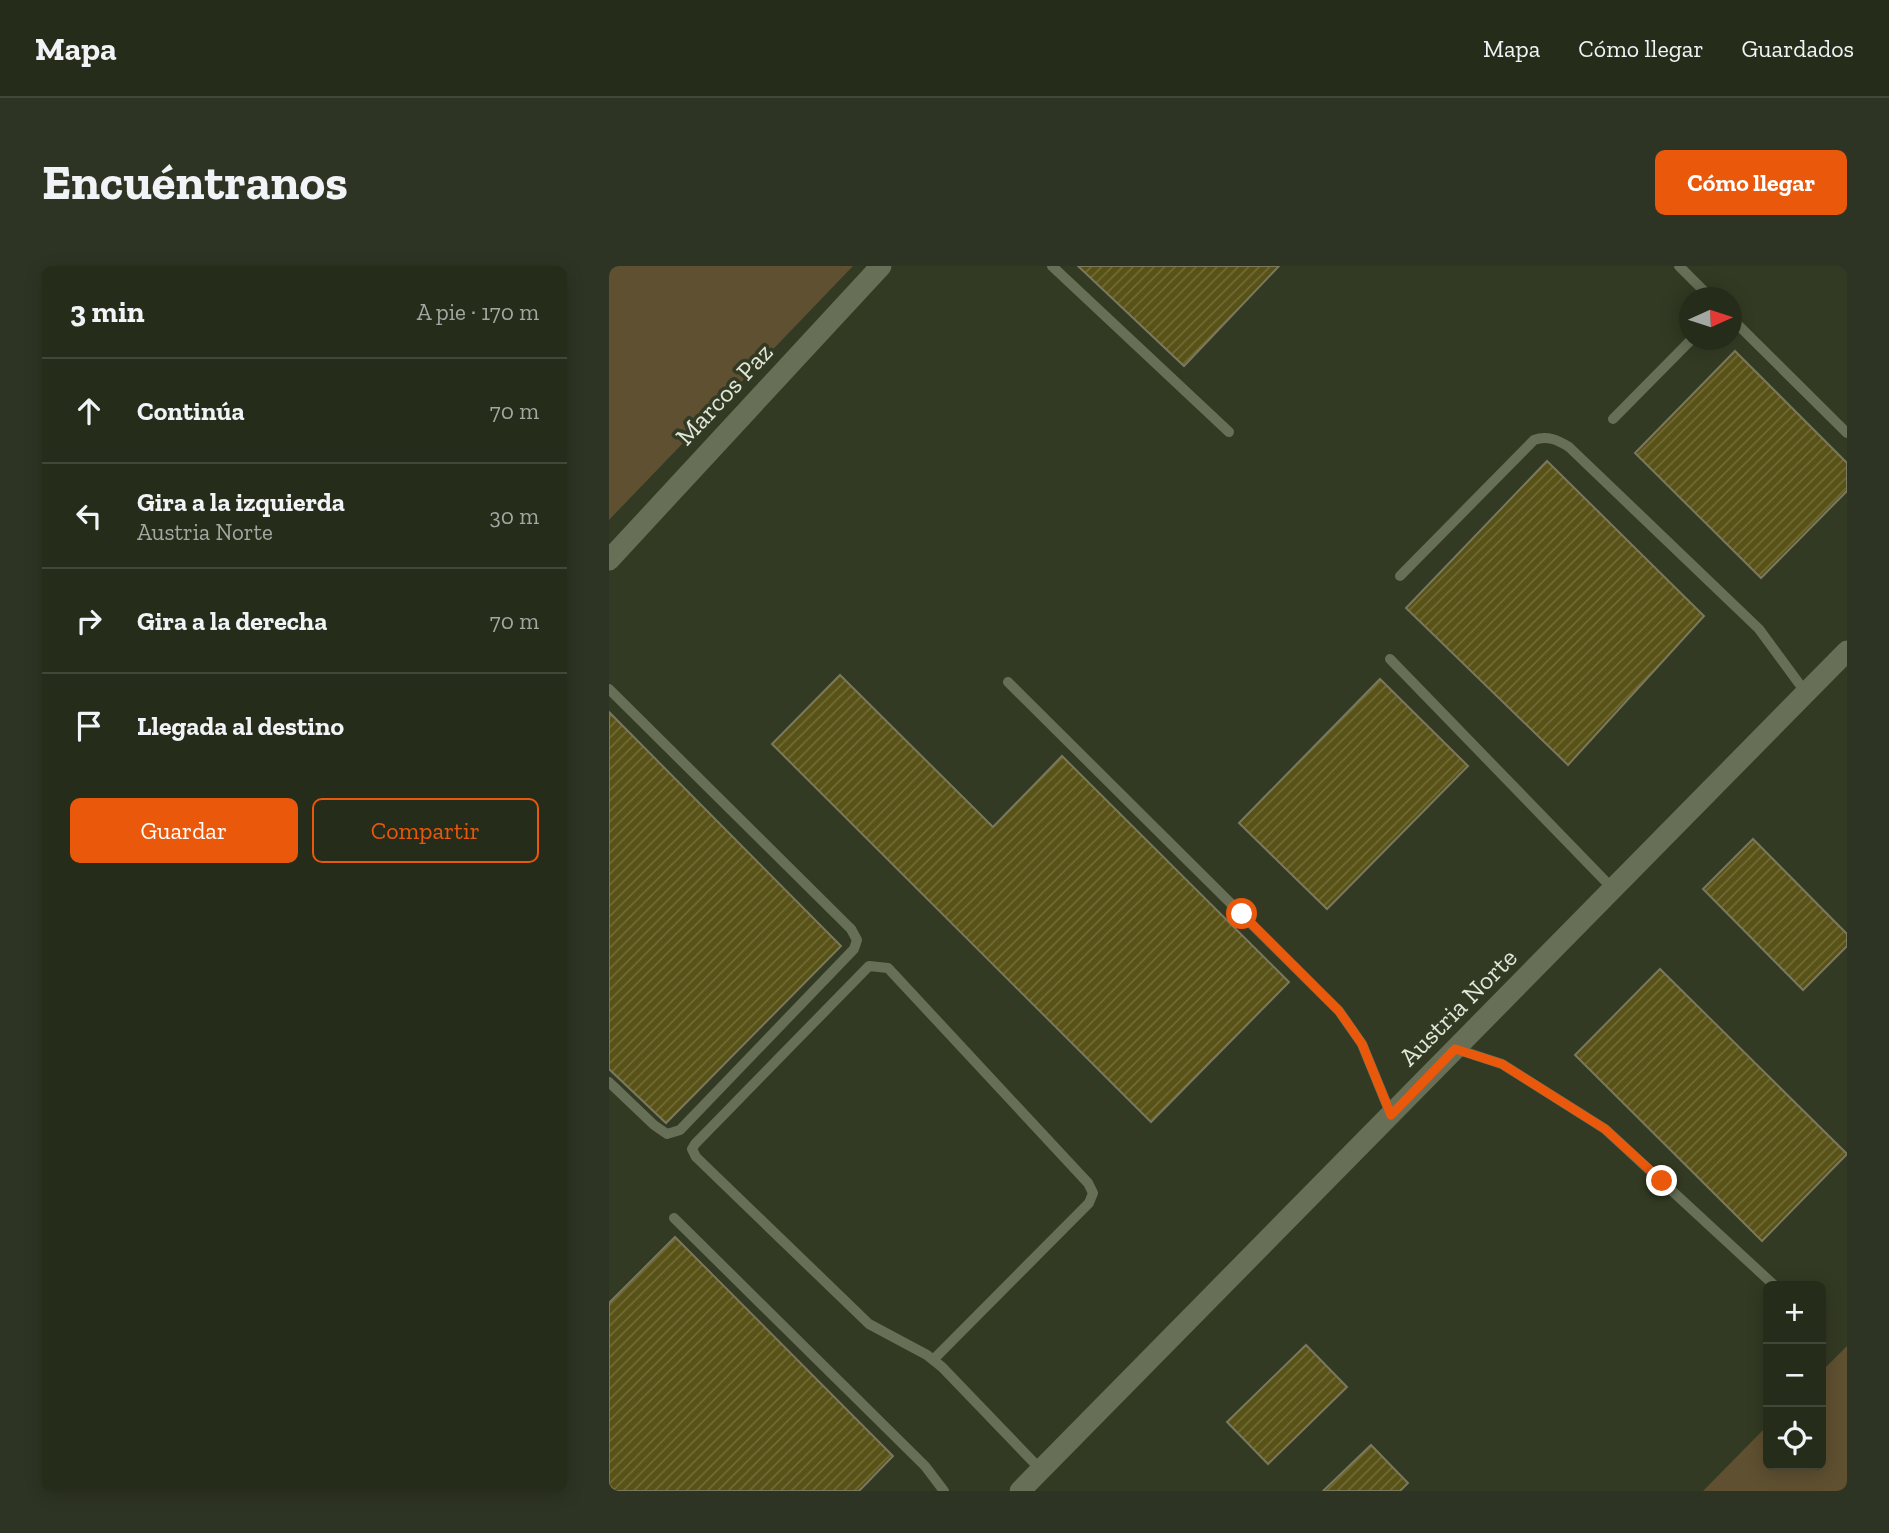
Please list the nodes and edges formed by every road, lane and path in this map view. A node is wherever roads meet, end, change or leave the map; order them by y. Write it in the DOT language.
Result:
graph roads {
  1 [pos="881,266"];
  2 [pos="1052,266"];
  3 [pos="1679,266"];
  4 [pos="1700,287"];
  5 [pos="1742,329"];
  6 [pos="1681,350"];
  7 [pos="1613,419"];
  8 [pos="1229,432"];
  9 [pos="1847,433"];
  10 [pos="609,560"];
  11 [pos="1399,576"];
  12 [pos="1847,652"];
  13 [pos="1391,659"];
  14 [pos="1008,682"];
  15 [pos="609,689"];
  16 [pos="1806,693"];
  17 [pos="1613,889"];
  18 [pos="1455,1049"];
  19 [pos="609,1082"];
  20 [pos="1391,1115"];
  21 [pos="674,1218"];
  22 [pos="1770,1281"];
  23 [pos="933,1360"];
  24 [pos="1041,1469"];
  25 [pos="938,1488"];
  26 [pos="1020,1491"];
  1 -- 10 [label="street, Marcos Paz"];
  2 -- 8 [label="lane"];
  3 -- 4 [label="lane"];
  5 -- 9 [label="lane"];
  6 -- 7 [label="lane"];
  11 -- 16 [label="lane"];
  12 -- 16 [label="street, Austria Norte"];
  13 -- 17 [label="lane"];
  14 -- 20 [label="lane"];
  15 -- 19 [label="lane"];
  16 -- 17 [label="street, Austria Norte"];
  17 -- 18 [label="street, Austria Norte"];
  18 -- 20 [label="street, Austria Norte"];
  18 -- 22 [label="lane"];
  20 -- 24 [label="street, Austria Norte"];
  21 -- 25 [label="lane"];
  23 -- 23 [label="lane"];
  23 -- 24 [label="lane"];
  24 -- 26 [label="street, Austria Norte"];
}
